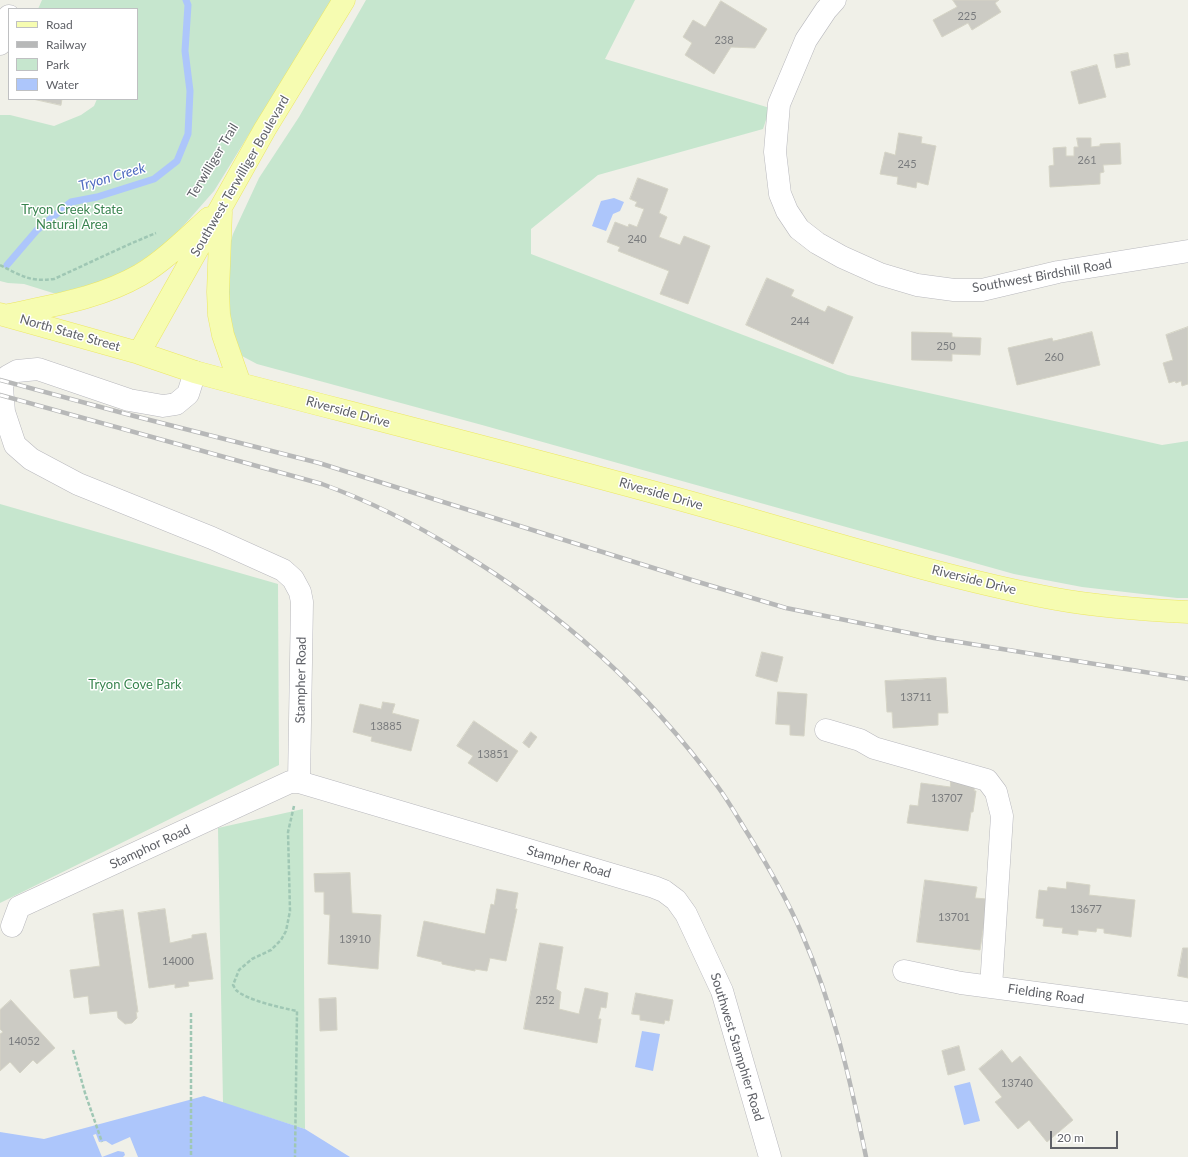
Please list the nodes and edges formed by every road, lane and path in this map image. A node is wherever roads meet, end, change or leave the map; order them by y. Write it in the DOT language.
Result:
graph roads {
  1 [pos="344,0"];
  2 [pos="835,0"];
  3 [pos="8,19"];
  4 [pos="0,44"];
  5 [pos="221,208"];
  6 [pos="162,231"];
  7 [pos="1188,251"];
  8 [pos="0,265"];
  9 [pos="3,315"];
  10 [pos="139,353"];
  11 [pos="195,372"];
  12 [pos="240,384"];
  13 [pos="1188,612"];
  14 [pos="826,730"];
  15 [pos="299,782"];
  16 [pos="654,887"];
  17 [pos="12,926"];
  18 [pos="904,971"];
  19 [pos="991,987"];
  20 [pos="190,1013"];
  21 [pos="1188,1013"];
  22 [pos="73,1050"];
  23 [pos="102,1142"];
  24 [pos="191,1156"];
  25 [pos="295,1157"];
  26 [pos="770,1157"];
  1 -- 5 [label="main road, Southwest Terwilliger Boulevard"];
  2 -- 7 [label="street, Southwest Birdshill Road"];
  3 -- 4 [label="street"];
  5 -- 9 [label="main road"];
  5 -- 10 [label="main road, Southwest Terwilliger Boulevard"];
  5 -- 12 [label="main road"];
  6 -- 8 [label="path"];
  9 -- 10 [label="main road, North State Street"];
  10 -- 11 [label="main road, Riverside Drive"];
  11 -- 12 [label="main road, Riverside Drive"];
  11 -- 15 [label="street, Stampher Road"];
  12 -- 13 [label="main road, Riverside Drive"];
  14 -- 19 [label="street"];
  15 -- 16 [label="street, Stampher Road"];
  15 -- 17 [label="street, Stamphor Road"];
  15 -- 25 [label="path"];
  16 -- 26 [label="street, Southwest Stamphier Road"];
  18 -- 19 [label="street, Fielding Road"];
  19 -- 21 [label="street, Fielding Road"];
  20 -- 24 [label="path"];
  22 -- 23 [label="path"];
}
